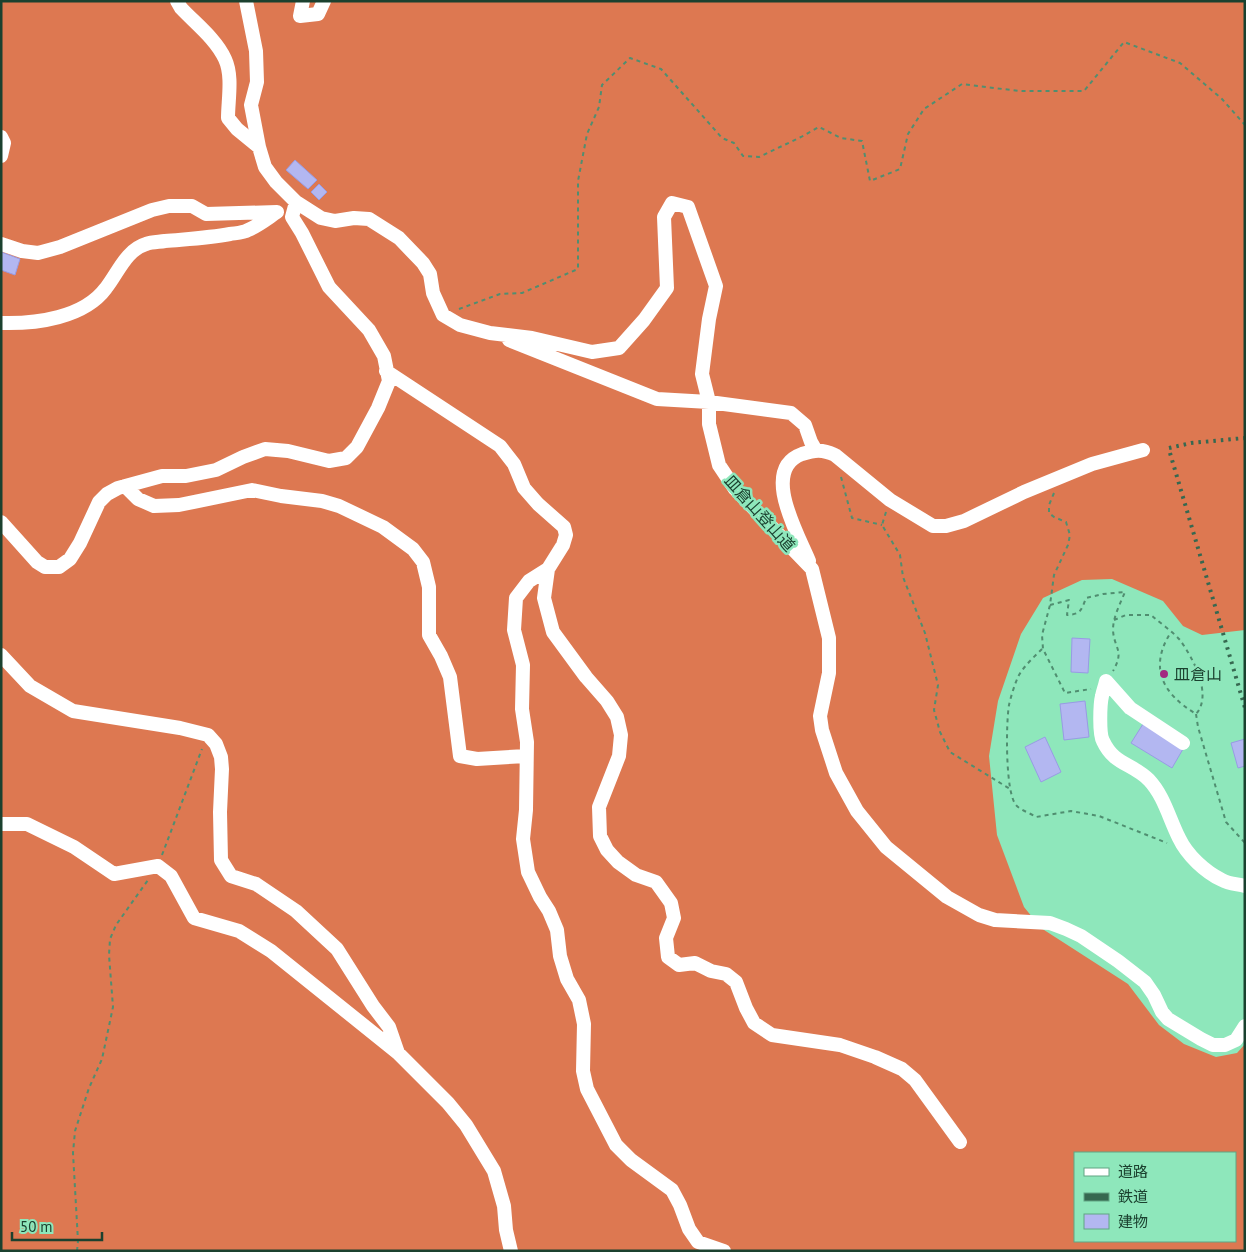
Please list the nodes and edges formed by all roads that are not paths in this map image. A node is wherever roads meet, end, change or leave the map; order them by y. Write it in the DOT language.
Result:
graph roads {
  1 [pos="177,1"];
  2 [pos="246,1"];
  3 [pos="303,1"];
  4 [pos="324,1"];
  5 [pos="1,137"];
  6 [pos="259,147"];
  7 [pos="1,156"];
  8 [pos="296,202"];
  9 [pos="277,212"];
  10 [pos="1,244"];
  11 [pos="1,323"];
  12 [pos="490,333"];
  13 [pos="386,371"];
  14 [pos="709,402"];
  15 [pos="815,449"];
  16 [pos="1143,450"];
  17 [pos="125,486"];
  18 [pos="1,522"];
  19 [pos="812,569"];
  20 [pos="548,570"];
  21 [pos="1,655"];
  22 [pos="1183,743"];
  23 [pos="526,756"];
  24 [pos="1,824"];
  25 [pos="1245,886"];
  26 [pos="1245,1026"];
  27 [pos="398,1053"];
  28 [pos="960,1142"];
  29 [pos="511,1251"];
  30 [pos="724,1251"];
  1 -- 6 [label="street"];
  2 -- 6 [label="street"];
  3 -- 4 [label="street"];
  5 -- 7 [label="street"];
  6 -- 8 [label="street"];
  8 -- 9 [label="street"];
  8 -- 12 [label="street, 皿倉山登山道"];
  8 -- 13 [label="street"];
  9 -- 10 [label="street"];
  9 -- 11 [label="street"];
  12 -- 14 [label="street"];
  12 -- 14 [label="street, 皿倉山登山道"];
  13 -- 17 [label="street"];
  13 -- 20 [label="street"];
  14 -- 15 [label="street"];
  14 -- 19 [label="street, 皿倉山登山道"];
  15 -- 16 [label="street"];
  15 -- 19 [label="street"];
  17 -- 18 [label="street"];
  17 -- 23 [label="street"];
  19 -- 26 [label="street"];
  20 -- 23 [label="street"];
  20 -- 28 [label="street"];
  21 -- 27 [label="street"];
  22 -- 25 [label="street"];
  23 -- 30 [label="street"];
  24 -- 27 [label="street"];
  27 -- 29 [label="street"];
}
